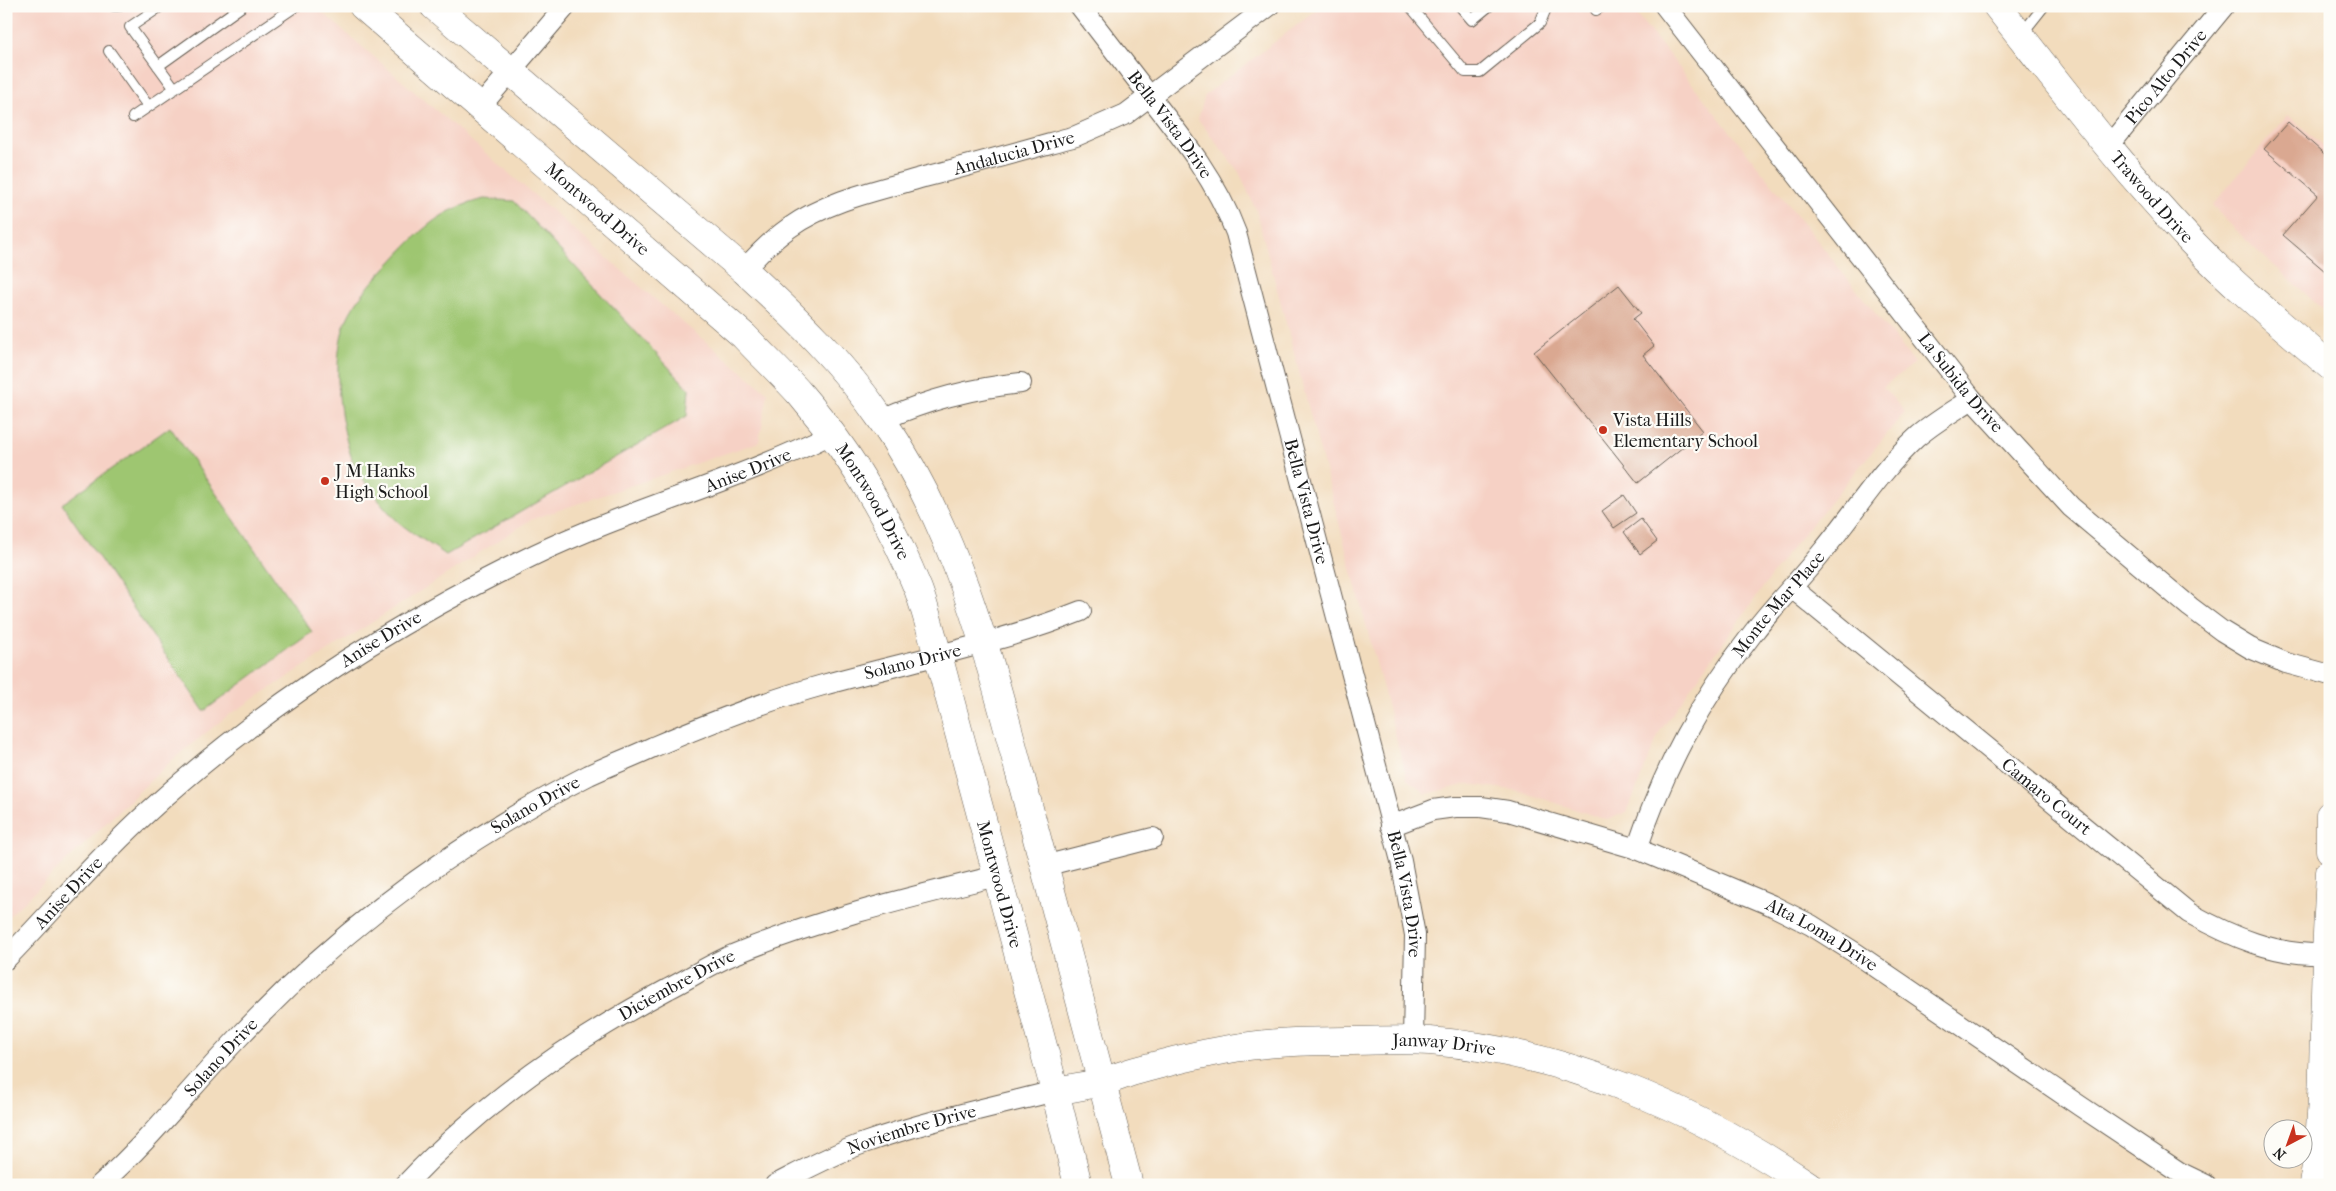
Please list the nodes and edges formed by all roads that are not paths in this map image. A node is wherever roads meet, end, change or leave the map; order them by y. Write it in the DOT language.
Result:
graph roads {
  1 [pos="161,6"];
  2 [pos="242,6"];
  3 [pos="296,6"];
  4 [pos="363,6"];
  5 [pos="434,6"];
  6 [pos="566,6"];
  7 [pos="1080,6"];
  8 [pos="1269,6"];
  9 [pos="1410,6"];
  10 [pos="1460,6"];
  11 [pos="1489,6"];
  12 [pos="1547,6"];
  13 [pos="1665,6"];
  14 [pos="1997,6"];
  15 [pos="2044,6"];
  16 [pos="2224,6"];
  17 [pos="2020,36"];
  18 [pos="109,51"];
  19 [pos="158,66"];
  20 [pos="510,73"];
  21 [pos="175,89"];
  22 [pos="1150,98"];
  23 [pos="148,106"];
  24 [pos="480,107"];
  25 [pos="133,117"];
  26 [pos="2108,147"];
  27 [pos="744,270"];
  28 [pos="2330,366"];
  29 [pos="1021,382"];
  30 [pos="1972,399"];
  31 [pos="882,420"];
  32 [pos="831,434"];
  33 [pos="1792,588"];
  34 [pos="1081,611"];
  35 [pos="984,643"];
  36 [pos="938,655"];
  37 [pos="2330,675"];
  38 [pos="2330,815"];
  39 [pos="1391,826"];
  40 [pos="1153,838"];
  41 [pos="1637,849"];
  42 [pos="2330,850"];
  43 [pos="1044,866"];
  44 [pos="2330,872"];
  45 [pos="996,876"];
  46 [pos="2326,954"];
  47 [pos="6,959"];
  48 [pos="1413,1040"];
  49 [pos="1102,1082"];
  50 [pos="1055,1091"];
  51 [pos="2326,1102"];
  52 [pos="100,1185"];
  53 [pos="405,1185"];
  54 [pos="775,1185"];
  55 [pos="1078,1185"];
  56 [pos="1129,1185"];
  57 [pos="1808,1185"];
  58 [pos="2206,1185"];
  59 [pos="2313,1185"];
  1 -- 19 [label="lane"];
  2 -- 19 [label="lane"];
  3 -- 21 [label="lane"];
  4 -- 24 [label="main road, Montwood Drive"];
  5 -- 20 [label="main road"];
  6 -- 20 [label="street"];
  7 -- 22 [label="street, Bella Vista Drive"];
  8 -- 22 [label="street, Andalucia Drive"];
  9 -- 12 [label="lane"];
  10 -- 11 [label="lane"];
  13 -- 30 [label="street, La Subida Drive"];
  14 -- 17 [label="main road, Trawood Drive"];
  15 -- 17 [label="lane"];
  16 -- 26 [label="street, Pico Alto Drive"];
  17 -- 26 [label="main road, Trawood Drive"];
  18 -- 23 [label="lane"];
  19 -- 21 [label="lane"];
  20 -- 24 [label="street"];
  20 -- 27 [label="main road"];
  21 -- 23 [label="lane"];
  22 -- 27 [label="street, Andalucia Drive"];
  22 -- 39 [label="street, Bella Vista Drive"];
  23 -- 25 [label="lane"];
  24 -- 32 [label="main road, Montwood Drive"];
  26 -- 28 [label="main road, Trawood Drive"];
  27 -- 31 [label="main road"];
  29 -- 31 [label="street"];
  30 -- 33 [label="street, Monte Mar Place"];
  30 -- 37 [label="street, La Subida Drive"];
  31 -- 35 [label="main road"];
  32 -- 36 [label="main road, Montwood Drive"];
  32 -- 47 [label="street, Anise Drive"];
  33 -- 41 [label="street, Monte Mar Place"];
  33 -- 46 [label="street, Camaro Court"];
  34 -- 35 [label="street, Solano Drive"];
  35 -- 36 [label="street, Solano Drive"];
  35 -- 43 [label="main road"];
  36 -- 45 [label="main road, Montwood Drive"];
  36 -- 52 [label="street, Solano Drive"];
  38 -- 42 [label="main road"];
  39 -- 41 [label="street, Alta Loma Drive"];
  39 -- 48 [label="street, Bella Vista Drive"];
  40 -- 43 [label="street"];
  41 -- 58 [label="street, Alta Loma Drive"];
  43 -- 49 [label="main road"];
  44 -- 46 [label="main road"];
  45 -- 50 [label="main road, Montwood Drive"];
  45 -- 53 [label="street, Diciembre Drive"];
  46 -- 51 [label="main road"];
  48 -- 49 [label="main road, Janway Drive"];
  48 -- 57 [label="main road, Janway Drive"];
  49 -- 50 [label="main road, Janway Drive"];
  49 -- 56 [label="main road"];
  50 -- 54 [label="street, Noviembre Drive"];
  50 -- 55 [label="main road, Montwood Drive"];
  51 -- 59 [label="main road"];
}
